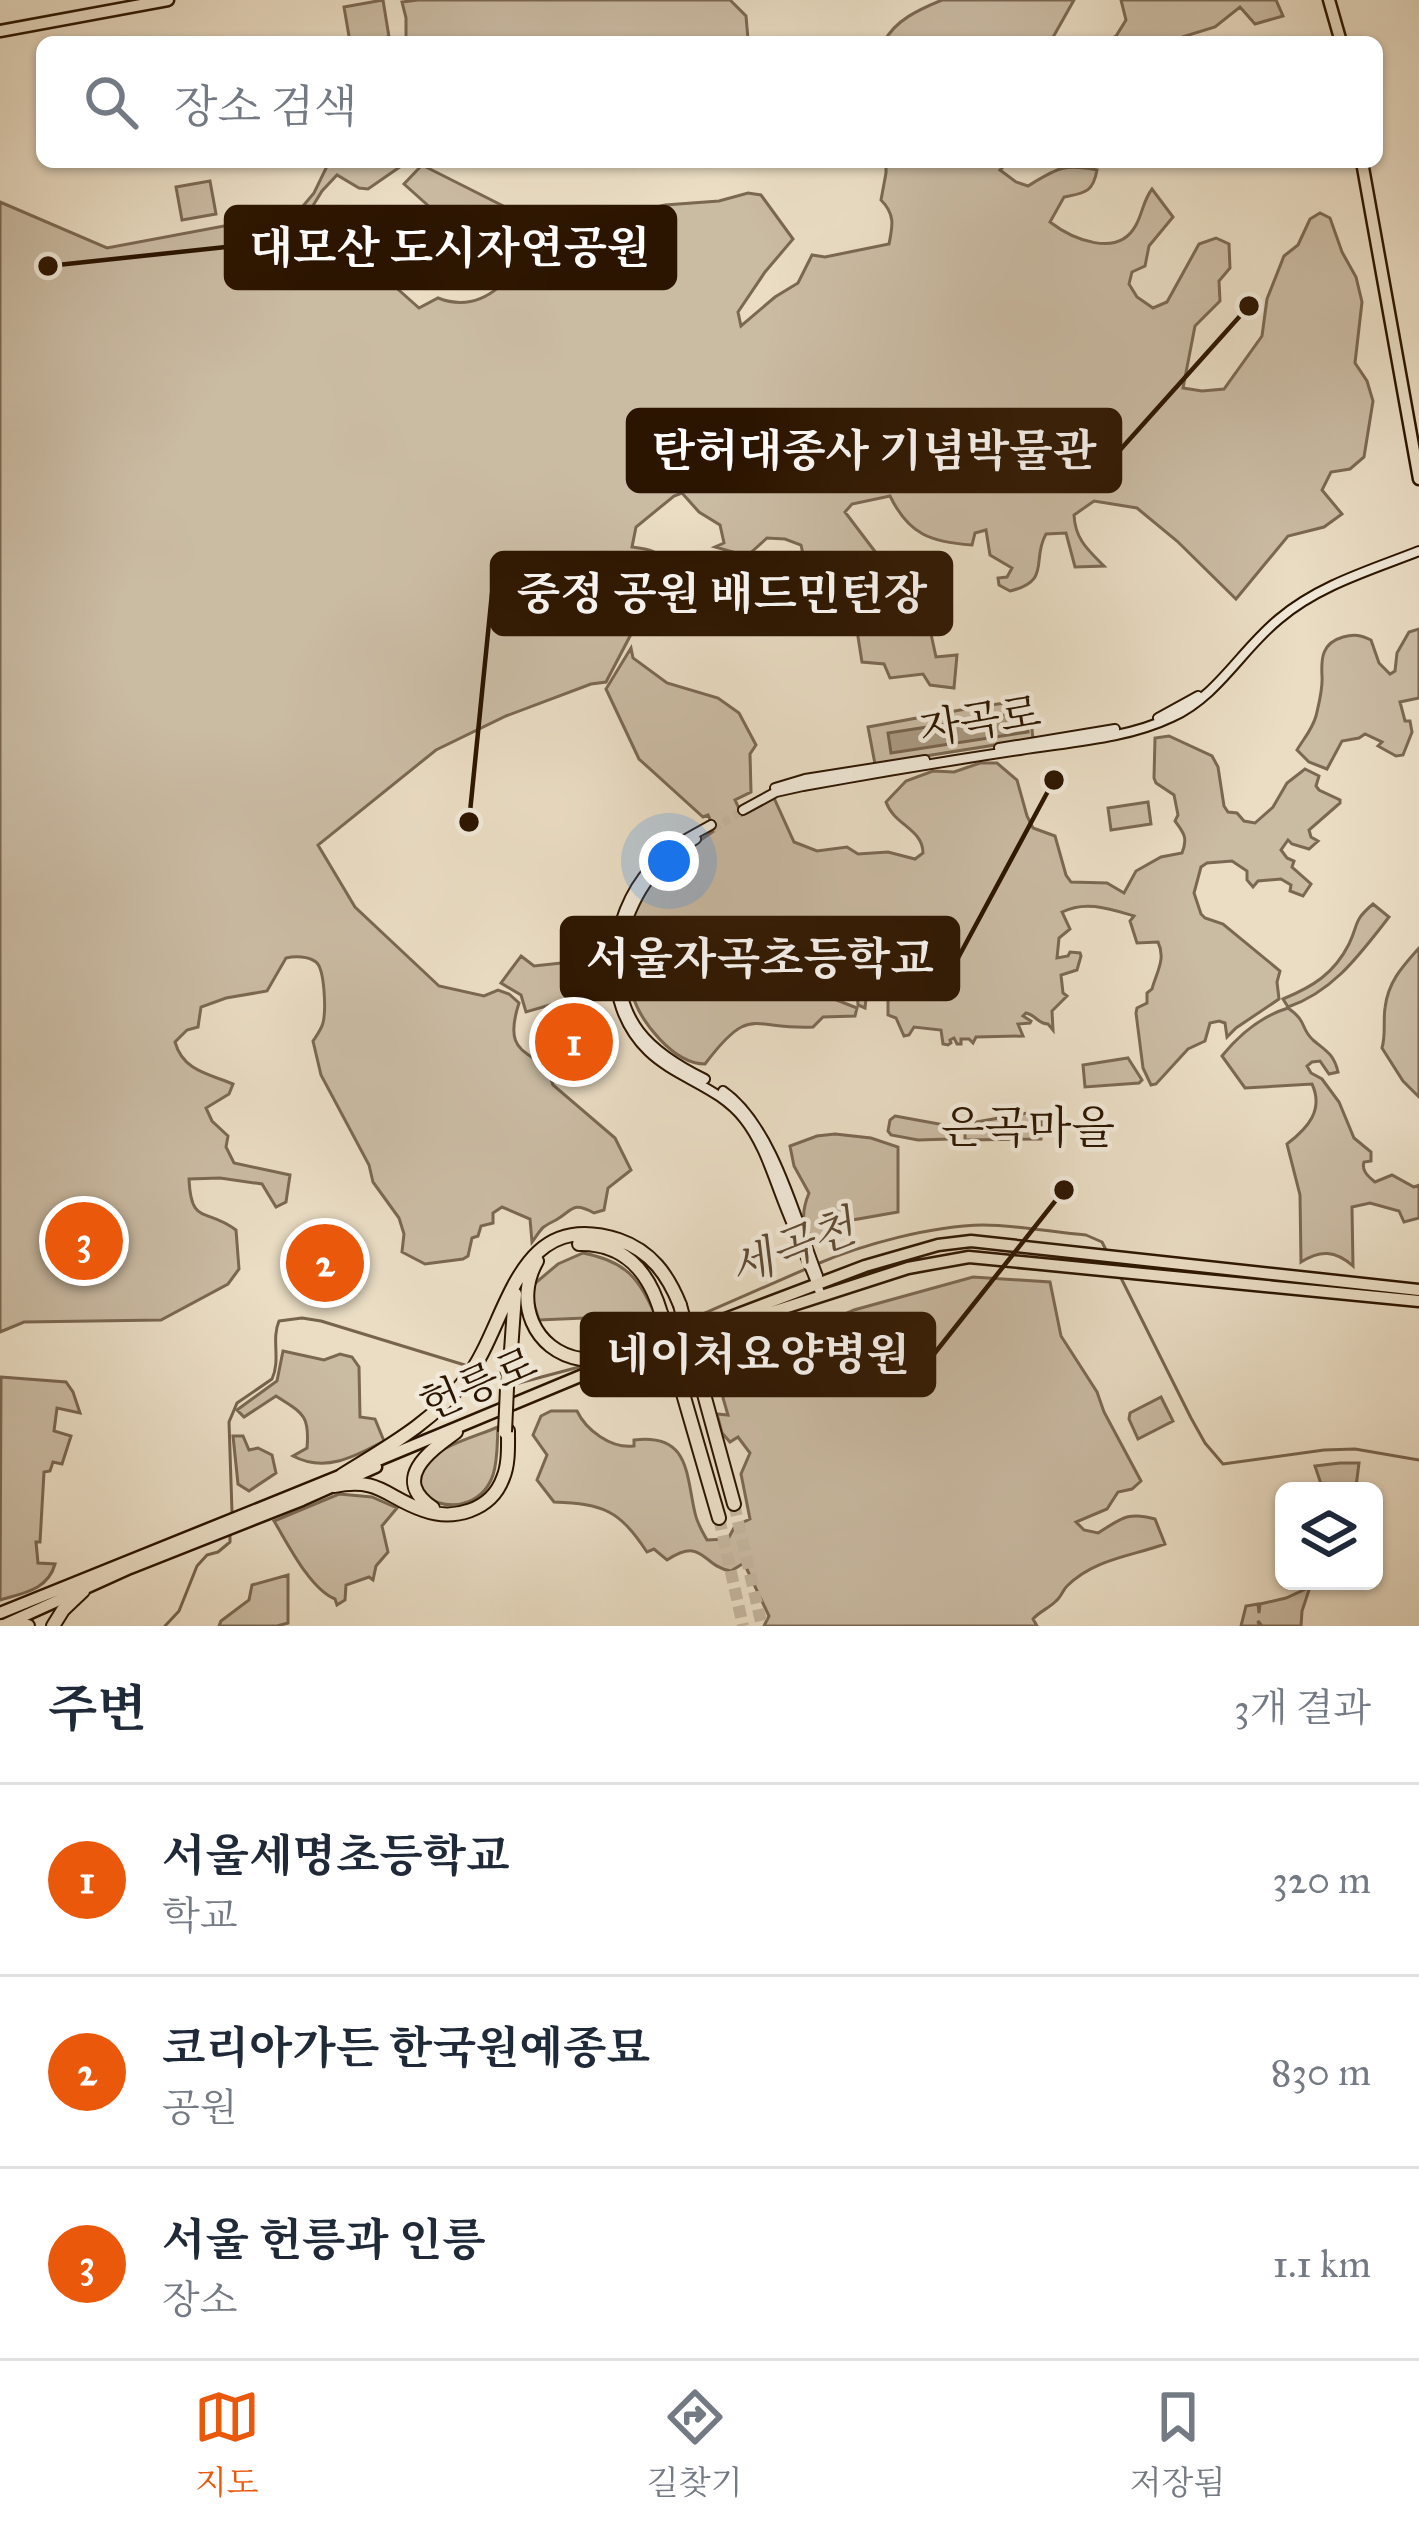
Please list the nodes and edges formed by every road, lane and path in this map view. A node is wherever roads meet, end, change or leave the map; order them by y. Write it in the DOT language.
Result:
graph roads {
  1 [pos="168,0"];
  2 [pos="1329,0"];
  3 [pos="0,31"];
  4 [pos="1339,36"];
  5 [pos="1363,168"];
  6 [pos="1419,479"];
  7 [pos="1419,551"];
  8 [pos="742,809"];
  9 [pos="712,827"];
  10 [pos="534,1260"];
  11 [pos="816,1281"];
  12 [pos="1419,1289"];
  13 [pos="1419,1301"];
  14 [pos="640,1352"];
  15 [pos="457,1432"];
  16 [pos="506,1432"];
  17 [pos="338,1480"];
  18 [pos="734,1504"];
  19 [pos="719,1518"];
  20 [pos="233,1523"];
  21 [pos="83,1592"];
  22 [pos="0,1613"];
  23 [pos="2,1626"];
  24 [pos="28,1626"];
  25 [pos="53,1626"];
  1 -- 3 [label="main road"];
  2 -- 4 [label="main road"];
  5 -- 6 [label="main road"];
  7 -- 8 [label="main road, 자곡로"];
  9 -- 11 [label="main road"];
  10 -- 14 [label="highway"];
  10 -- 16 [label="highway, bridge"];
  10 -- 17 [label="highway"];
  10 -- 18 [label="highway, bridge"];
  10 -- 19 [label="highway, bridge"];
  11 -- 12 [label="main road, 헌릉로"];
  11 -- 13 [label="main road, 헌릉로"];
  11 -- 14 [label="main road, 헌릉로"];
  11 -- 15 [label="main road, 헌릉로"];
  14 -- 17 [label="main road, 헌릉로"];
  15 -- 16 [label="highway"];
  15 -- 17 [label="main road, 헌릉로"];
  16 -- 17 [label="highway"];
  17 -- 20 [label="main road, 헌릉로"];
  20 -- 21 [label="main road, 헌릉로"];
  20 -- 22 [label="main road, 헌릉로"];
  21 -- 23 [label="main road, 헌릉로"];
  21 -- 25 [label="highway"];
  23 -- 24 [label="highway"];
}
